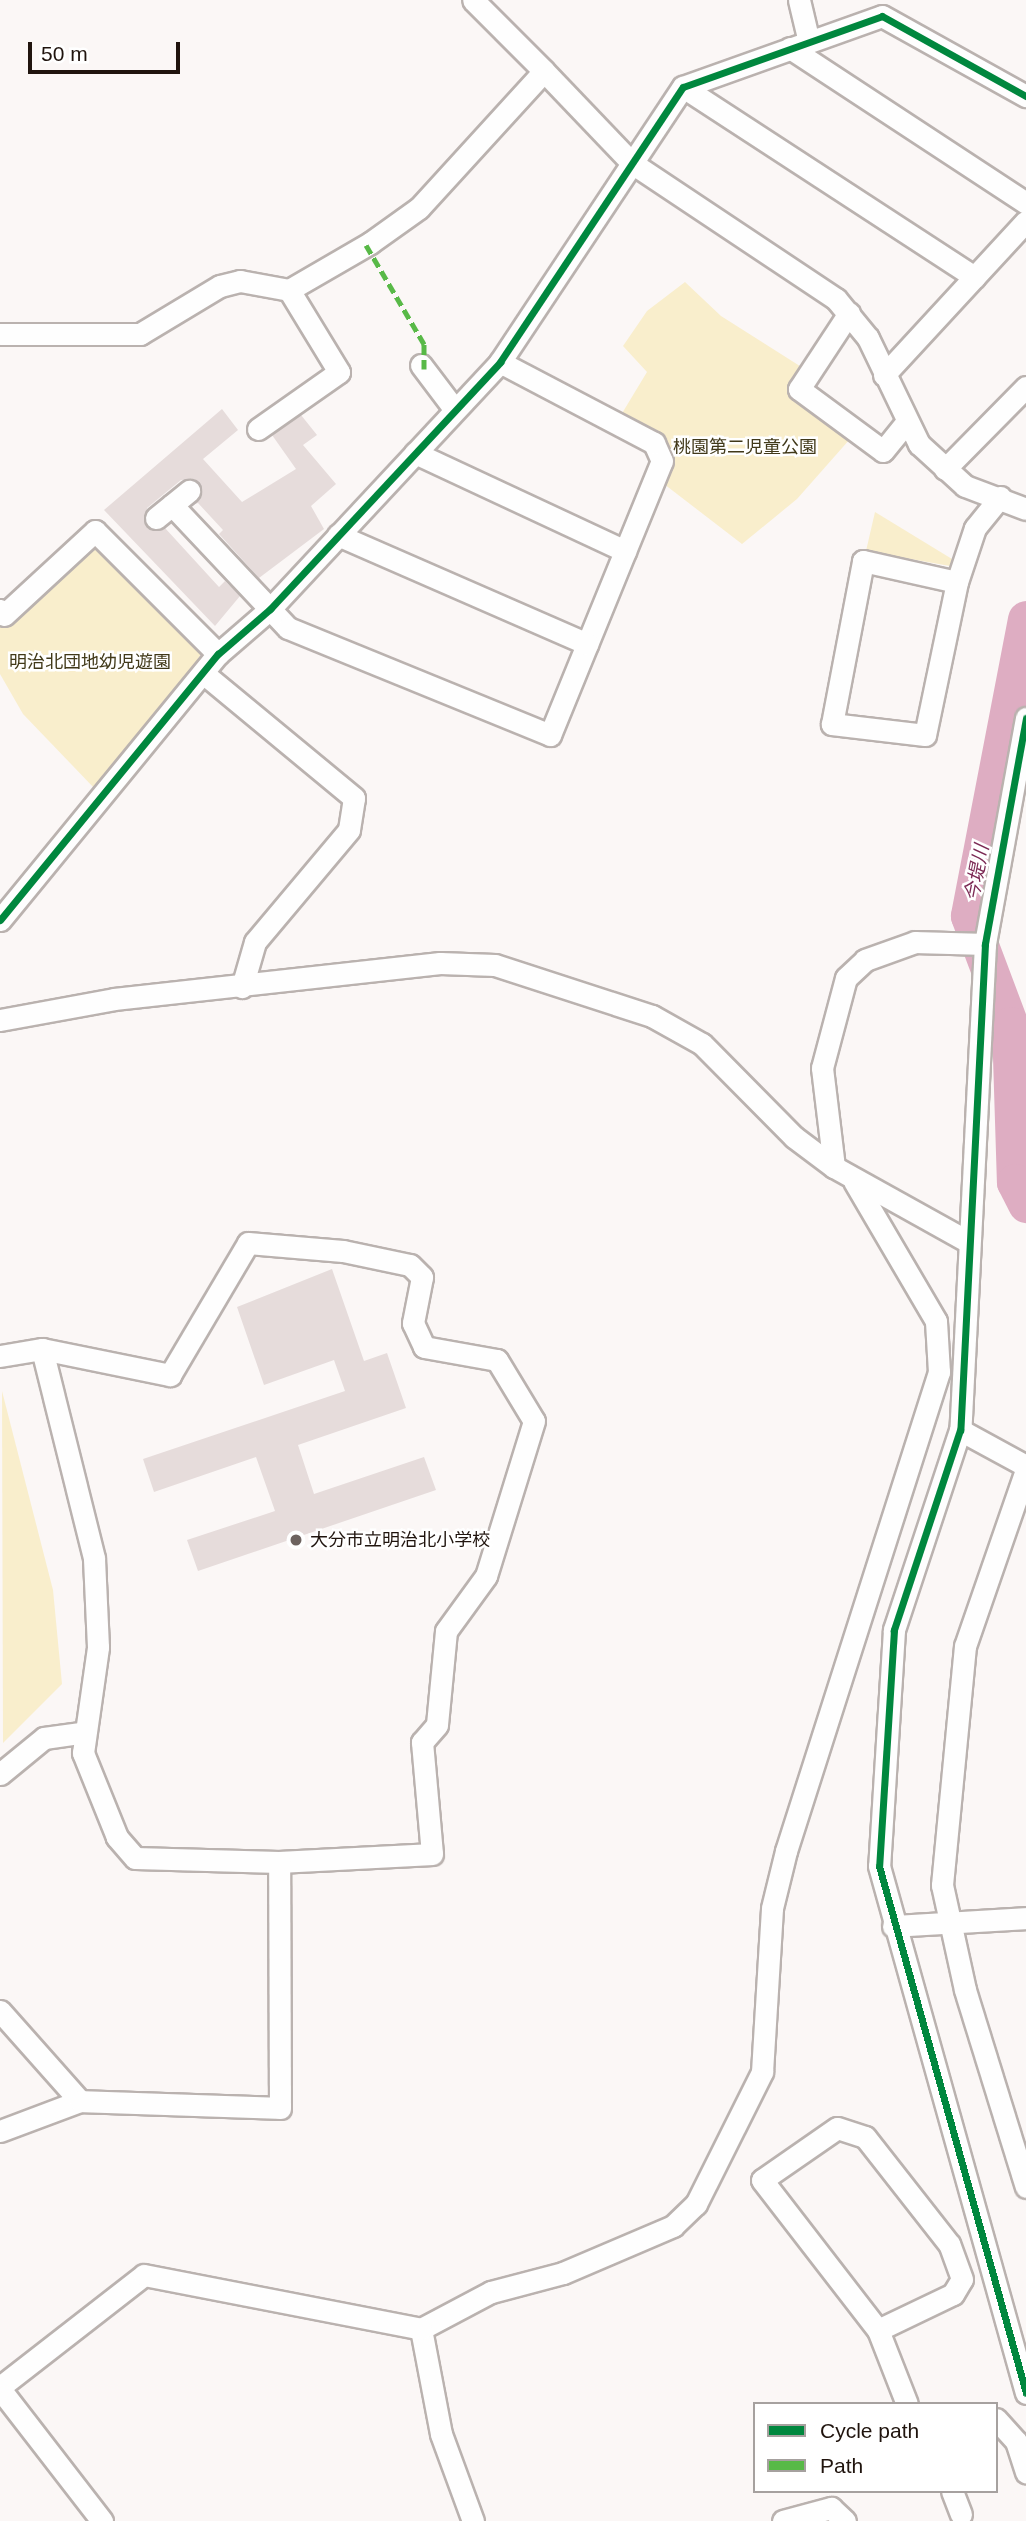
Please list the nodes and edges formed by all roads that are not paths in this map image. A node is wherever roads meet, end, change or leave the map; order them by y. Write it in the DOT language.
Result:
graph roads {
  1 [pos="473,0"];
  2 [pos="799,0"];
  3 [pos="892,0"];
  4 [pos="897,22"];
  5 [pos="800,45"];
  6 [pos="544,71"];
  7 [pos="682,87"];
  8 [pos="1026,96"];
  9 [pos="632,163"];
  10 [pos="1026,203"];
  11 [pos="1026,220"];
  12 [pos="974,277"];
  13 [pos="289,290"];
  14 [pos="849,313"];
  15 [pos="0,334"];
  16 [pos="500,362"];
  17 [pos="421,365"];
  18 [pos="884,375"];
  19 [pos="1026,387"];
  20 [pos="455,410"];
  21 [pos="905,425"];
  22 [pos="258,429"];
  23 [pos="415,453"];
  24 [pos="945,469"];
  25 [pos="189,491"];
  26 [pos="999,498"];
  27 [pos="1026,509"];
  28 [pos="338,535"];
  29 [pos="625,551"];
  30 [pos="957,582"];
  31 [pos="270,609"];
  32 [pos="0,610"];
  33 [pos="587,644"];
  34 [pos="218,654"];
  35 [pos="203,673"];
  36 [pos="1026,718"];
  37 [pos="1020,781"];
  38 [pos="0,920"];
  39 [pos="985,944"];
  40 [pos="242,987"];
  41 [pos="0,1020"];
  42 [pos="834,1167"];
  43 [pos="854,1181"];
  44 [pos="969,1242"];
  45 [pos="42,1349"];
  46 [pos="0,1356"];
  47 [pos="960,1430"];
  48 [pos="1026,1468"];
  49 [pos="82,1733"];
  50 [pos="0,1774"];
  51 [pos="279,1862"];
  52 [pos="1026,1918"];
  53 [pos="946,1921"];
  54 [pos="893,1926"];
  55 [pos="0,2011"];
  56 [pos="80,2101"];
  57 [pos="0,2131"];
  58 [pos="1026,2187"];
  59 [pos="421,2329"];
  60 [pos="878,2330"];
  61 [pos="0,2388"];
  62 [pos="1026,2393"];
  63 [pos="906,2402"];
  64 [pos="998,2421"];
  65 [pos="1026,2472"];
  66 [pos="953,2493"];
  67 [pos="961,2514"];
  68 [pos="102,2521"];
  69 [pos="473,2521"];
  70 [pos="783,2521"];
  71 [pos="845,2521"];
  1 -- 6 [label="street"];
  2 -- 5 [label="street"];
  3 -- 4 [label="street"];
  4 -- 5 [label="street"];
  4 -- 8 [label="street"];
  5 -- 7 [label="street"];
  5 -- 10 [label="street"];
  6 -- 9 [label="street"];
  6 -- 13 [label="street"];
  7 -- 9 [label="street"];
  7 -- 12 [label="street"];
  9 -- 14 [label="street"];
  9 -- 16 [label="street"];
  11 -- 12 [label="street"];
  12 -- 18 [label="street"];
  13 -- 15 [label="street"];
  13 -- 22 [label="street"];
  14 -- 18 [label="street"];
  14 -- 21 [label="street"];
  16 -- 20 [label="street"];
  16 -- 29 [label="street"];
  17 -- 20 [label="street"];
  18 -- 21 [label="street"];
  19 -- 24 [label="street"];
  20 -- 23 [label="street"];
  21 -- 24 [label="street"];
  23 -- 28 [label="street"];
  23 -- 29 [label="street"];
  24 -- 26 [label="street"];
  25 -- 31 [label="street"];
  26 -- 27 [label="street"];
  26 -- 30 [label="street"];
  28 -- 31 [label="street"];
  28 -- 33 [label="street"];
  29 -- 33 [label="street"];
  30 -- 30 [label="street"];
  31 -- 33 [label="street"];
  31 -- 34 [label="street"];
  32 -- 34 [label="street"];
  34 -- 35 [label="street"];
  35 -- 38 [label="street"];
  35 -- 40 [label="street"];
  36 -- 37 [label="street"];
  37 -- 39 [label="street"];
  39 -- 42 [label="street"];
  39 -- 44 [label="street"];
  40 -- 41 [label="street"];
  40 -- 42 [label="street"];
  42 -- 43 [label="street"];
  43 -- 44 [label="street"];
  43 -- 59 [label="street"];
  44 -- 47 [label="street"];
  45 -- 46 [label="street"];
  45 -- 49 [label="street"];
  45 -- 51 [label="street"];
  47 -- 48 [label="street"];
  47 -- 54 [label="street"];
  48 -- 53 [label="street"];
  49 -- 50 [label="street"];
  49 -- 51 [label="street"];
  51 -- 56 [label="street"];
  52 -- 53 [label="street"];
  53 -- 54 [label="street"];
  53 -- 58 [label="street"];
  54 -- 62 [label="street"];
  55 -- 56 [label="street"];
  56 -- 57 [label="street"];
  59 -- 61 [label="street"];
  59 -- 69 [label="street"];
  60 -- 60 [label="street"];
  60 -- 63 [label="street"];
  61 -- 68 [label="street"];
  64 -- 65 [label="street"];
  66 -- 67 [label="street"];
  70 -- 71 [label="street"];
}
